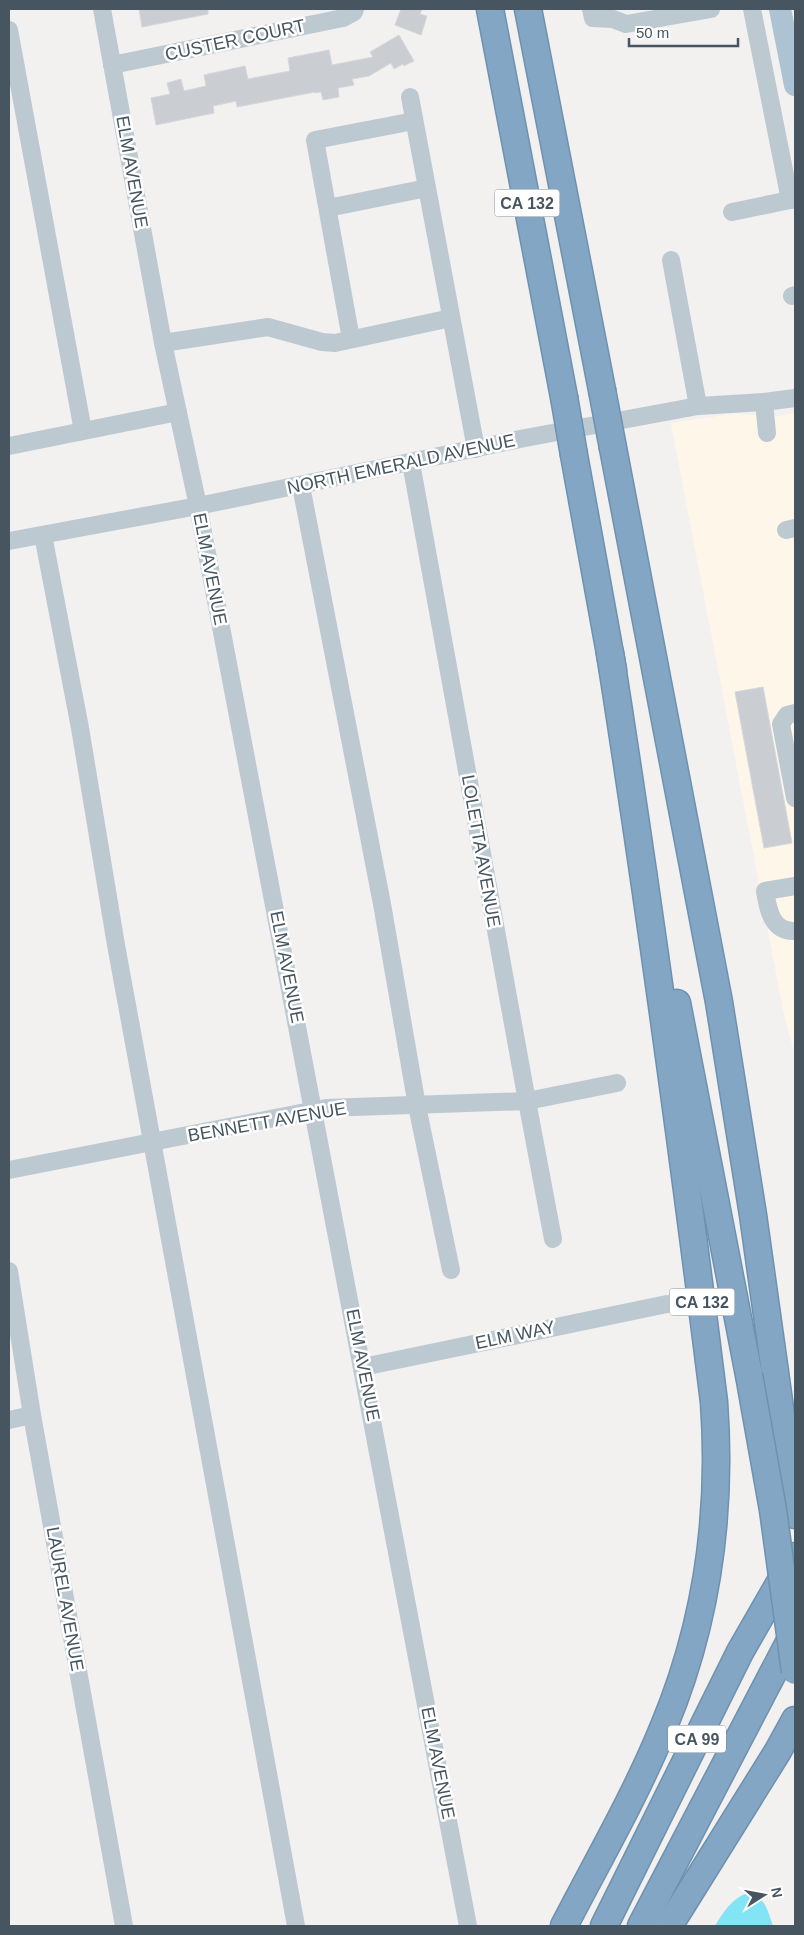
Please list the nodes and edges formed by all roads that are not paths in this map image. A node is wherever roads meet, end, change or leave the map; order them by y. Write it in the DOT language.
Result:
graph roads {
  1 [pos="102,9"];
  2 [pos="355,9"];
  3 [pos="490,9"];
  4 [pos="528,9"];
  5 [pos="591,9"];
  6 [pos="711,9"];
  7 [pos="752,9"];
  8 [pos="780,9"];
  9 [pos="9,30"];
  10 [pos="112,65"];
  11 [pos="795,85"];
  12 [pos="410,97"];
  13 [pos="414,121"];
  14 [pos="427,188"];
  15 [pos="792,199"];
  16 [pos="328,208"];
  17 [pos="732,212"];
  18 [pos="671,260"];
  19 [pos="451,318"];
  20 [pos="351,339"];
  21 [pos="163,343"];
  22 [pos="795,398"];
  23 [pos="764,402"];
  24 [pos="698,406"];
  25 [pos="178,412"];
  26 [pos="83,431"];
  27 [pos="767,433"];
  28 [pos="9,446"];
  29 [pos="476,449"];
  30 [pos="411,463"];
  31 [pos="301,486"];
  32 [pos="198,506"];
  33 [pos="43,535"];
  34 [pos="9,541"];
  35 [pos="610,653"];
  36 [pos="795,713"];
  37 [pos="793,770"];
  38 [pos="795,798"];
  39 [pos="795,886"];
  40 [pos="795,930"];
  41 [pos="617,1083"];
  42 [pos="526,1101"];
  43 [pos="417,1106"];
  44 [pos="314,1110"];
  45 [pos="152,1142"];
  46 [pos="9,1170"];
  47 [pos="553,1239"];
  48 [pos="451,1270"];
  49 [pos="9,1271"];
  50 [pos="667,1304"];
  51 [pos="363,1367"];
  52 [pos="32,1415"];
  53 [pos="9,1420"];
  54 [pos="795,1515"];
  55 [pos="795,1556"];
  56 [pos="795,1631"];
  57 [pos="795,1671"];
  58 [pos="795,1720"];
  59 [pos="124,1926"];
  60 [pos="296,1926"];
  61 [pos="468,1926"];
  62 [pos="564,1926"];
  63 [pos="604,1926"];
  64 [pos="641,1926"];
  65 [pos="669,1926"];
  1 -- 10 [label="street, ELM AVENUE"];
  2 -- 10 [label="street, CUSTER COURT"];
  3 -- 35 [label="highway, CA 132, bridge"];
  4 -- 54 [label="highway, CA 132, bridge"];
  5 -- 6 [label="street"];
  7 -- 15 [label="street"];
  8 -- 11 [label="main road"];
  9 -- 26 [label="street"];
  10 -- 21 [label="street, ELM AVENUE"];
  12 -- 13 [label="street"];
  13 -- 14 [label="street"];
  13 -- 16 [label="street"];
  14 -- 16 [label="street"];
  14 -- 19 [label="street"];
  15 -- 17 [label="street"];
  16 -- 20 [label="street"];
  18 -- 24 [label="street"];
  19 -- 20 [label="street"];
  19 -- 29 [label="street"];
  20 -- 21 [label="street"];
  21 -- 25 [label="street, ELM AVENUE"];
  22 -- 23 [label="street, NORTH EMERALD AVENUE"];
  23 -- 24 [label="street, NORTH EMERALD AVENUE"];
  23 -- 27 [label="street"];
  24 -- 29 [label="street, NORTH EMERALD AVENUE"];
  25 -- 26 [label="street"];
  25 -- 32 [label="street, ELM AVENUE"];
  26 -- 28 [label="street"];
  29 -- 30 [label="street, NORTH EMERALD AVENUE"];
  30 -- 31 [label="street, NORTH EMERALD AVENUE"];
  30 -- 42 [label="street, LOLETTA AVENUE"];
  31 -- 32 [label="street, NORTH EMERALD AVENUE"];
  31 -- 43 [label="street"];
  32 -- 33 [label="street, NORTH EMERALD AVENUE"];
  32 -- 44 [label="street, ELM AVENUE"];
  33 -- 34 [label="street, NORTH EMERALD AVENUE"];
  33 -- 45 [label="street"];
  35 -- 57 [label="highway, bridge"];
  35 -- 62 [label="highway, CA 132"];
  36 -- 37 [label="street"];
  37 -- 38 [label="street"];
  39 -- 40 [label="street"];
  41 -- 42 [label="street, BENNETT AVENUE"];
  42 -- 43 [label="street, BENNETT AVENUE"];
  42 -- 47 [label="street, LOLETTA AVENUE"];
  43 -- 44 [label="street, BENNETT AVENUE"];
  43 -- 48 [label="street"];
  44 -- 45 [label="street, BENNETT AVENUE"];
  44 -- 51 [label="street, ELM AVENUE"];
  45 -- 46 [label="street, BENNETT AVENUE"];
  45 -- 60 [label="street"];
  49 -- 52 [label="street, LAUREL AVENUE"];
  50 -- 51 [label="street, ELM WAY"];
  51 -- 61 [label="street, ELM AVENUE"];
  52 -- 53 [label="street"];
  52 -- 59 [label="street, LAUREL AVENUE"];
  55 -- 63 [label="highway, CA 99"];
  56 -- 64 [label="highway, CA 99"];
  58 -- 65 [label="highway"];
}
